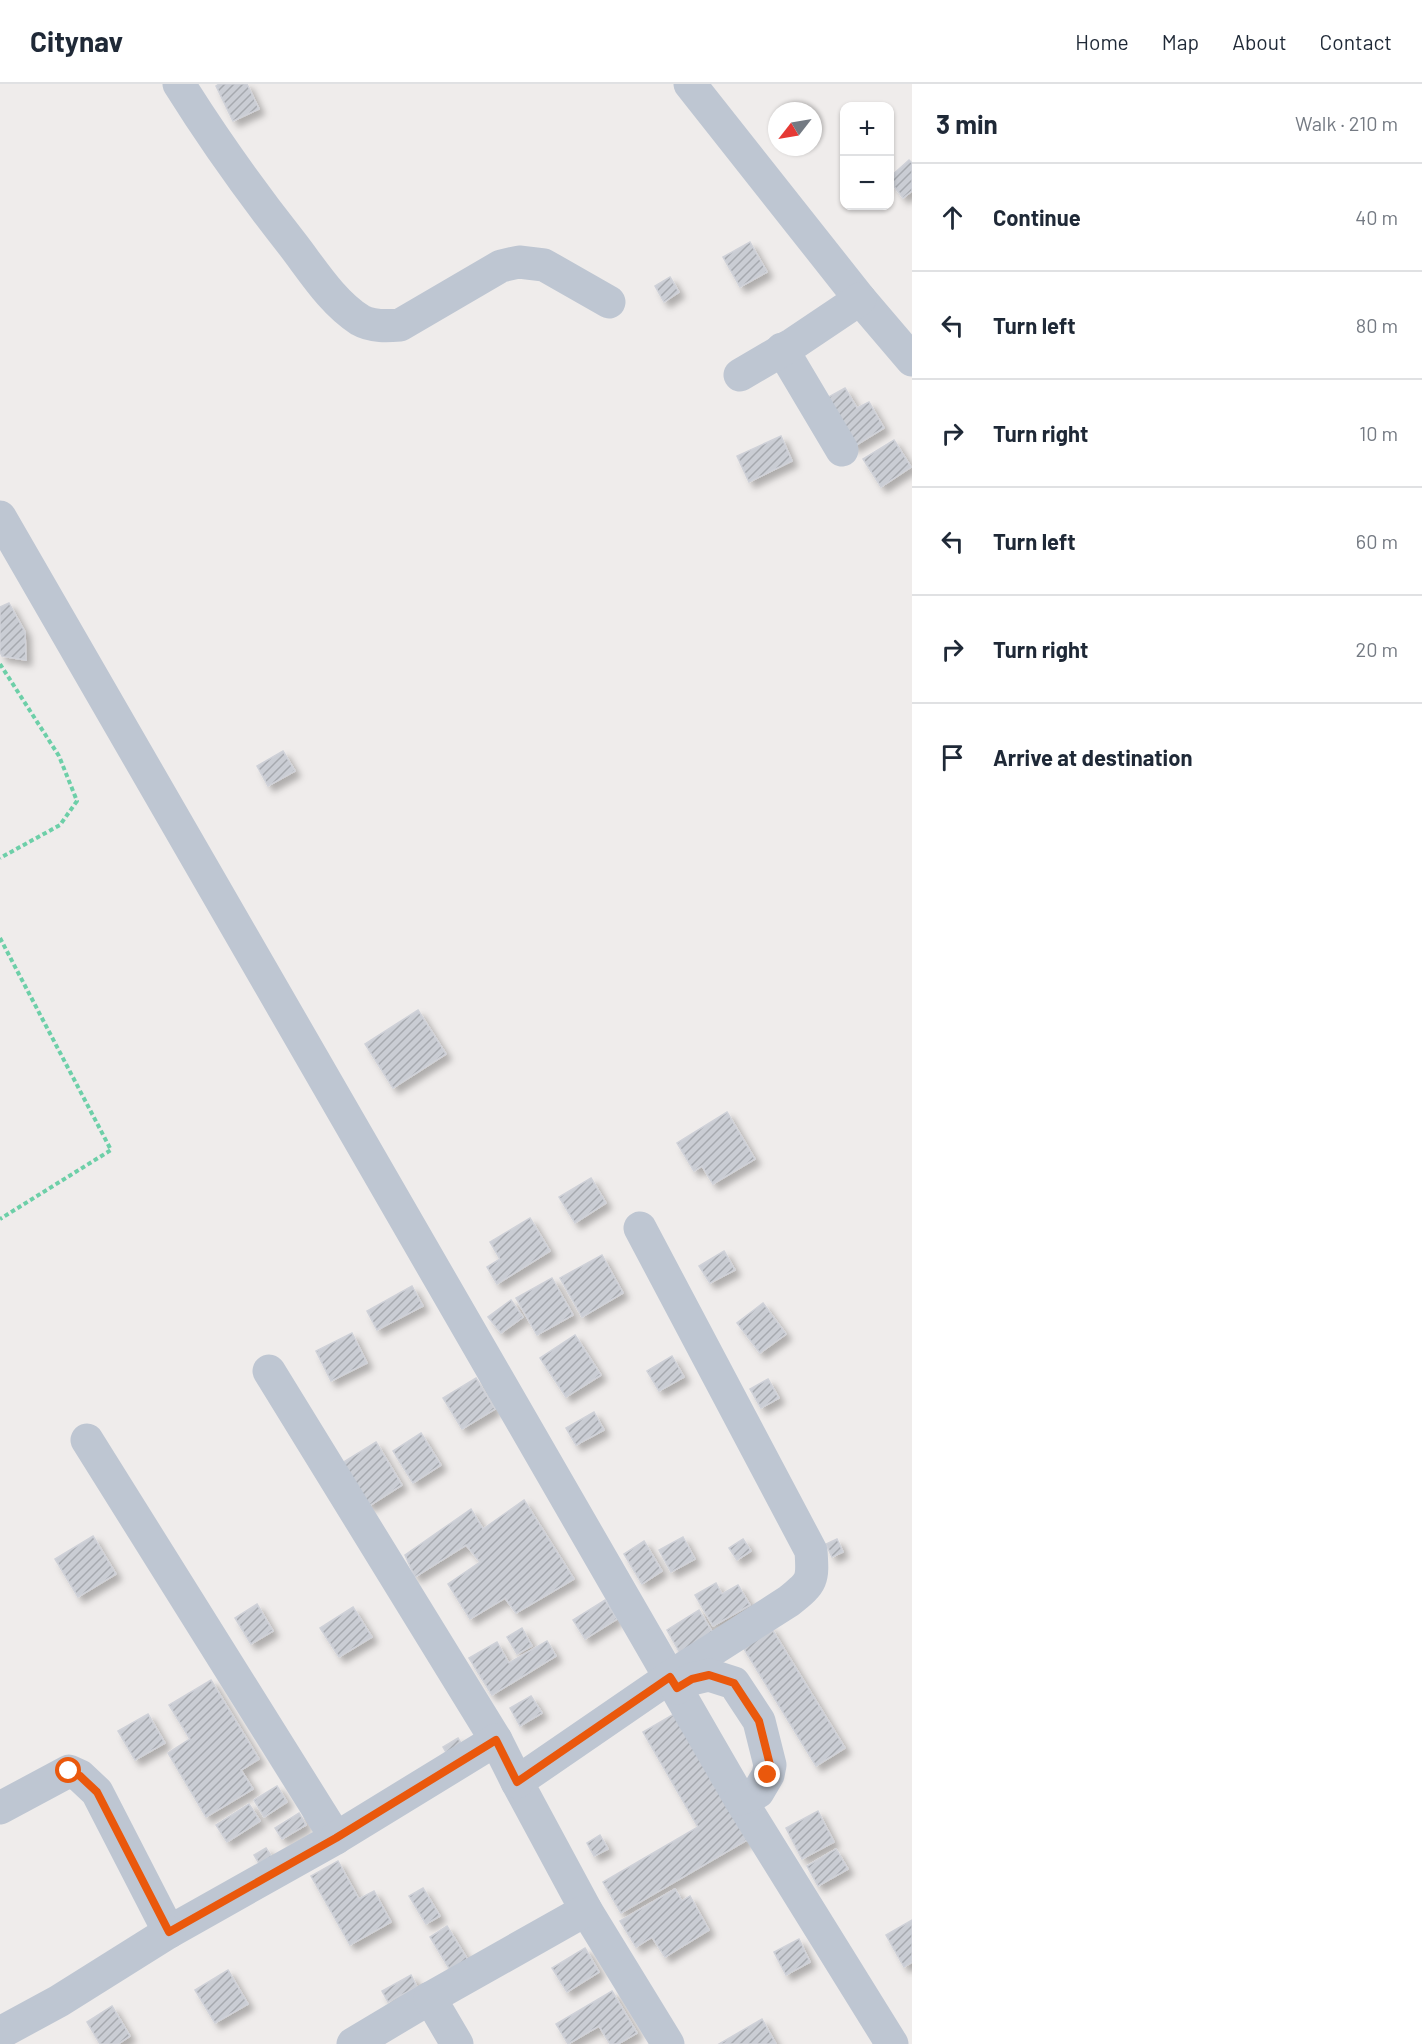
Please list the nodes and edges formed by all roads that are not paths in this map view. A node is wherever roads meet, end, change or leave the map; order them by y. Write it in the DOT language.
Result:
graph roads {
  1 [pos="178,84"];
  2 [pos="690,84"];
  3 [pos="860,298"];
  4 [pos="609,302"];
  5 [pos="782,349"];
  6 [pos="912,360"];
  7 [pos="740,375"];
  8 [pos="842,450"];
  9 [pos="0,517"];
  10 [pos="640,1228"];
  11 [pos="269,1371"];
  12 [pos="87,1440"];
  13 [pos="674,1682"];
  14 [pos="496,1740"];
  15 [pos="517,1782"];
  16 [pos="740,1799"];
  17 [pos="0,1808"];
  18 [pos="336,1838"];
  19 [pos="586,1910"];
  20 [pos="169,1932"];
  21 [pos="430,1998"];
  22 [pos="0,2033"];
  23 [pos="353,2044"];
  24 [pos="457,2044"];
  25 [pos="668,2044"];
  26 [pos="892,2044"];
  1 -- 4 [label="street"];
  2 -- 3 [label="street"];
  3 -- 5 [label="street"];
  3 -- 6 [label="street"];
  5 -- 7 [label="street"];
  5 -- 8 [label="street"];
  9 -- 13 [label="street"];
  10 -- 13 [label="street"];
  11 -- 14 [label="street"];
  12 -- 18 [label="street"];
  13 -- 15 [label="street"];
  13 -- 16 [label="street"];
  13 -- 16 [label="street"];
  14 -- 15 [label="street"];
  14 -- 18 [label="street"];
  15 -- 19 [label="street"];
  16 -- 26 [label="street"];
  17 -- 20 [label="street"];
  18 -- 20 [label="street"];
  19 -- 21 [label="street"];
  19 -- 25 [label="street"];
  20 -- 22 [label="street"];
  21 -- 23 [label="street"];
  21 -- 24 [label="street"];
}
